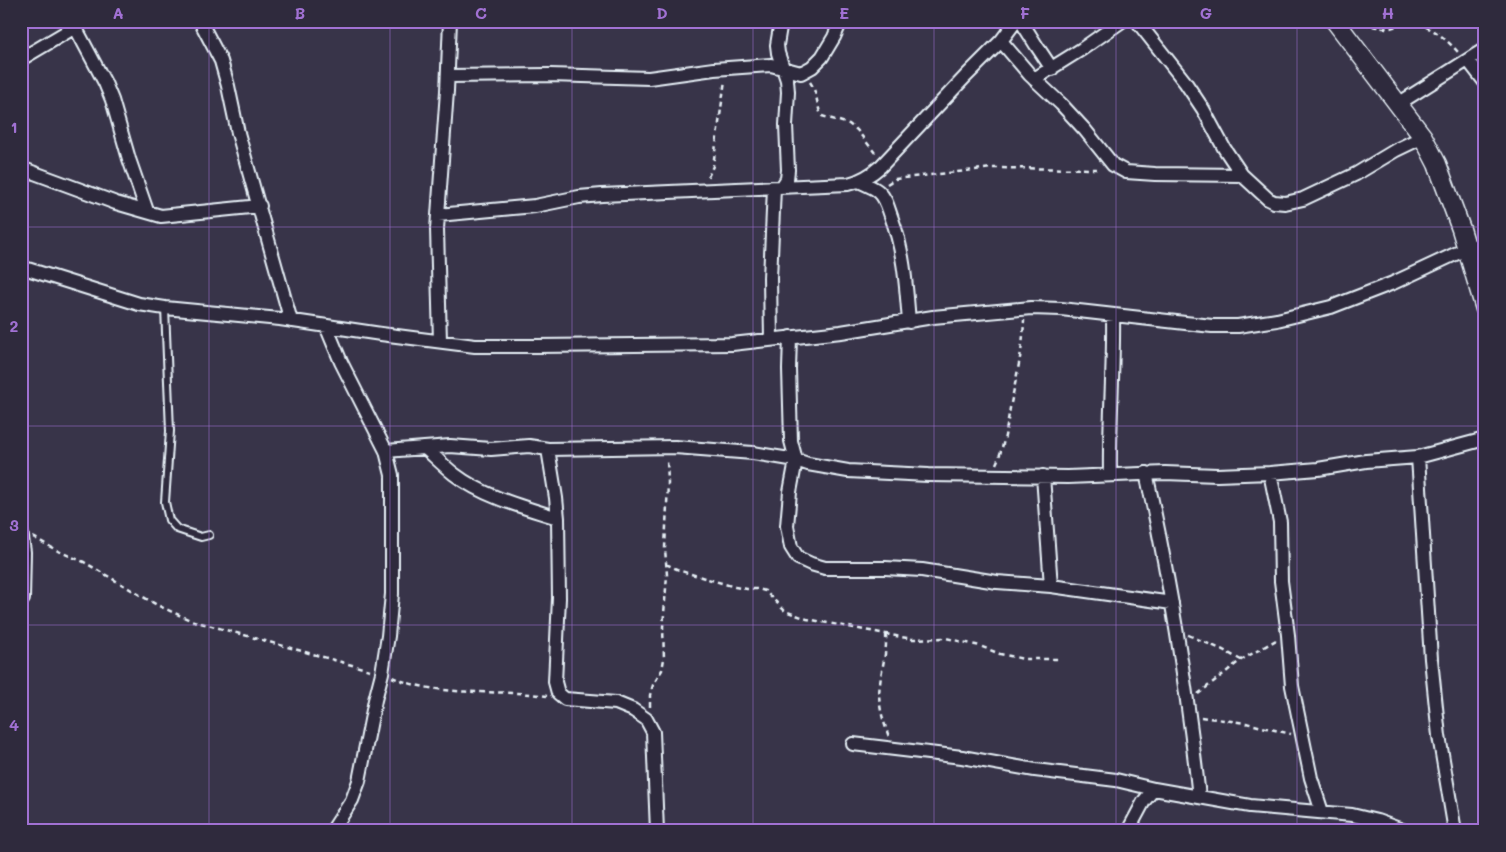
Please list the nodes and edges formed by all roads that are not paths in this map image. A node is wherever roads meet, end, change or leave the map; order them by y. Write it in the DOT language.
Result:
graph roads {
  1 [pos="200,21"];
  2 [pos="450,21"];
  3 [pos="781,21"];
  4 [pos="841,21"];
  5 [pos="1016,21"];
  6 [pos="1022,21"];
  7 [pos="1122,21"];
  8 [pos="1137,21"];
  9 [pos="1335,22"];
  10 [pos="73,24"];
  11 [pos="1001,41"];
  12 [pos="1485,49"];
  13 [pos="21,59"];
  14 [pos="1467,60"];
  15 [pos="784,69"];
  16 [pos="1052,69"];
  17 [pos="448,76"];
  18 [pos="1034,79"];
  19 [pos="1485,82"];
  20 [pos="1398,104"];
  21 [pos="1423,137"];
  22 [pos="21,168"];
  23 [pos="1242,175"];
  24 [pos="859,181"];
  25 [pos="778,188"];
  26 [pos="260,206"];
  27 [pos="147,211"];
  28 [pos="438,215"];
  29 [pos="1485,242"];
  30 [pos="1466,249"];
  31 [pos="21,267"];
  32 [pos="165,308"];
  33 [pos="1485,309"];
  34 [pos="1113,315"];
  35 [pos="291,321"];
  36 [pos="909,322"];
  37 [pos="326,326"];
  38 [pos="790,337"];
  39 [pos="771,339"];
  40 [pos="440,341"];
  41 [pos="1485,438"];
  42 [pos="425,448"];
  43 [pos="548,448"];
  44 [pos="386,452"];
  45 [pos="1418,457"];
  46 [pos="796,460"];
  47 [pos="1146,473"];
  48 [pos="1270,473"];
  49 [pos="1110,475"];
  50 [pos="1043,476"];
  51 [pos="558,518"];
  52 [pos="21,530"];
  53 [pos="22,535"];
  54 [pos="209,535"];
  55 [pos="1050,586"];
  56 [pos="23,599"];
  57 [pos="1172,602"];
  58 [pos="853,744"];
  59 [pos="1154,789"];
  60 [pos="1199,797"];
  61 [pos="1322,812"];
  62 [pos="332,831"];
  63 [pos="657,831"];
  64 [pos="1128,831"];
  65 [pos="1405,831"];
  66 [pos="1455,831"];
  1 -- 26 [label="street"];
  2 -- 17 [label="street"];
  3 -- 15 [label="street"];
  4 -- 15 [label="street"];
  5 -- 11 [label="street"];
  6 -- 16 [label="street"];
  7 -- 16 [label="street"];
  8 -- 23 [label="street"];
  9 -- 20 [label="street"];
  10 -- 13 [label="street"];
  10 -- 27 [label="street"];
  11 -- 18 [label="street"];
  11 -- 24 [label="street"];
  12 -- 14 [label="street"];
  14 -- 19 [label="street"];
  14 -- 20 [label="street"];
  15 -- 17 [label="street"];
  15 -- 25 [label="street"];
  16 -- 18 [label="street"];
  17 -- 28 [label="street"];
  18 -- 23 [label="street"];
  20 -- 21 [label="street"];
  21 -- 23 [label="street"];
  21 -- 30 [label="street"];
  22 -- 27 [label="street"];
  24 -- 25 [label="street"];
  24 -- 36 [label="street"];
  25 -- 28 [label="street"];
  25 -- 39 [label="street"];
  26 -- 27 [label="street"];
  26 -- 35 [label="street"];
  28 -- 40 [label="street"];
  29 -- 30 [label="street"];
  30 -- 33 [label="street"];
  30 -- 34 [label="street"];
  31 -- 32 [label="street"];
  32 -- 35 [label="street"];
  32 -- 54 [label="lane"];
  34 -- 36 [label="street"];
  34 -- 49 [label="street"];
  35 -- 37 [label="street"];
  36 -- 38 [label="street"];
  37 -- 40 [label="street"];
  37 -- 44 [label="street"];
  38 -- 39 [label="street"];
  38 -- 46 [label="street"];
  39 -- 40 [label="street"];
  41 -- 45 [label="street"];
  42 -- 43 [label="street"];
  42 -- 44 [label="street"];
  42 -- 51 [label="street"];
  43 -- 46 [label="street"];
  43 -- 51 [label="street"];
  44 -- 62 [label="street"];
  45 -- 48 [label="street"];
  45 -- 66 [label="street"];
  46 -- 50 [label="street"];
  46 -- 55 [label="street"];
  47 -- 48 [label="street"];
  47 -- 49 [label="street"];
  47 -- 57 [label="street"];
  48 -- 61 [label="street"];
  49 -- 50 [label="street"];
  50 -- 55 [label="street"];
  51 -- 63 [label="street"];
  52 -- 53 [label="street"];
  53 -- 56 [label="street"];
  55 -- 57 [label="street"];
  57 -- 60 [label="street"];
  58 -- 59 [label="street"];
  59 -- 60 [label="street"];
  59 -- 64 [label="street"];
  60 -- 61 [label="street"];
  61 -- 65 [label="street"];
}
